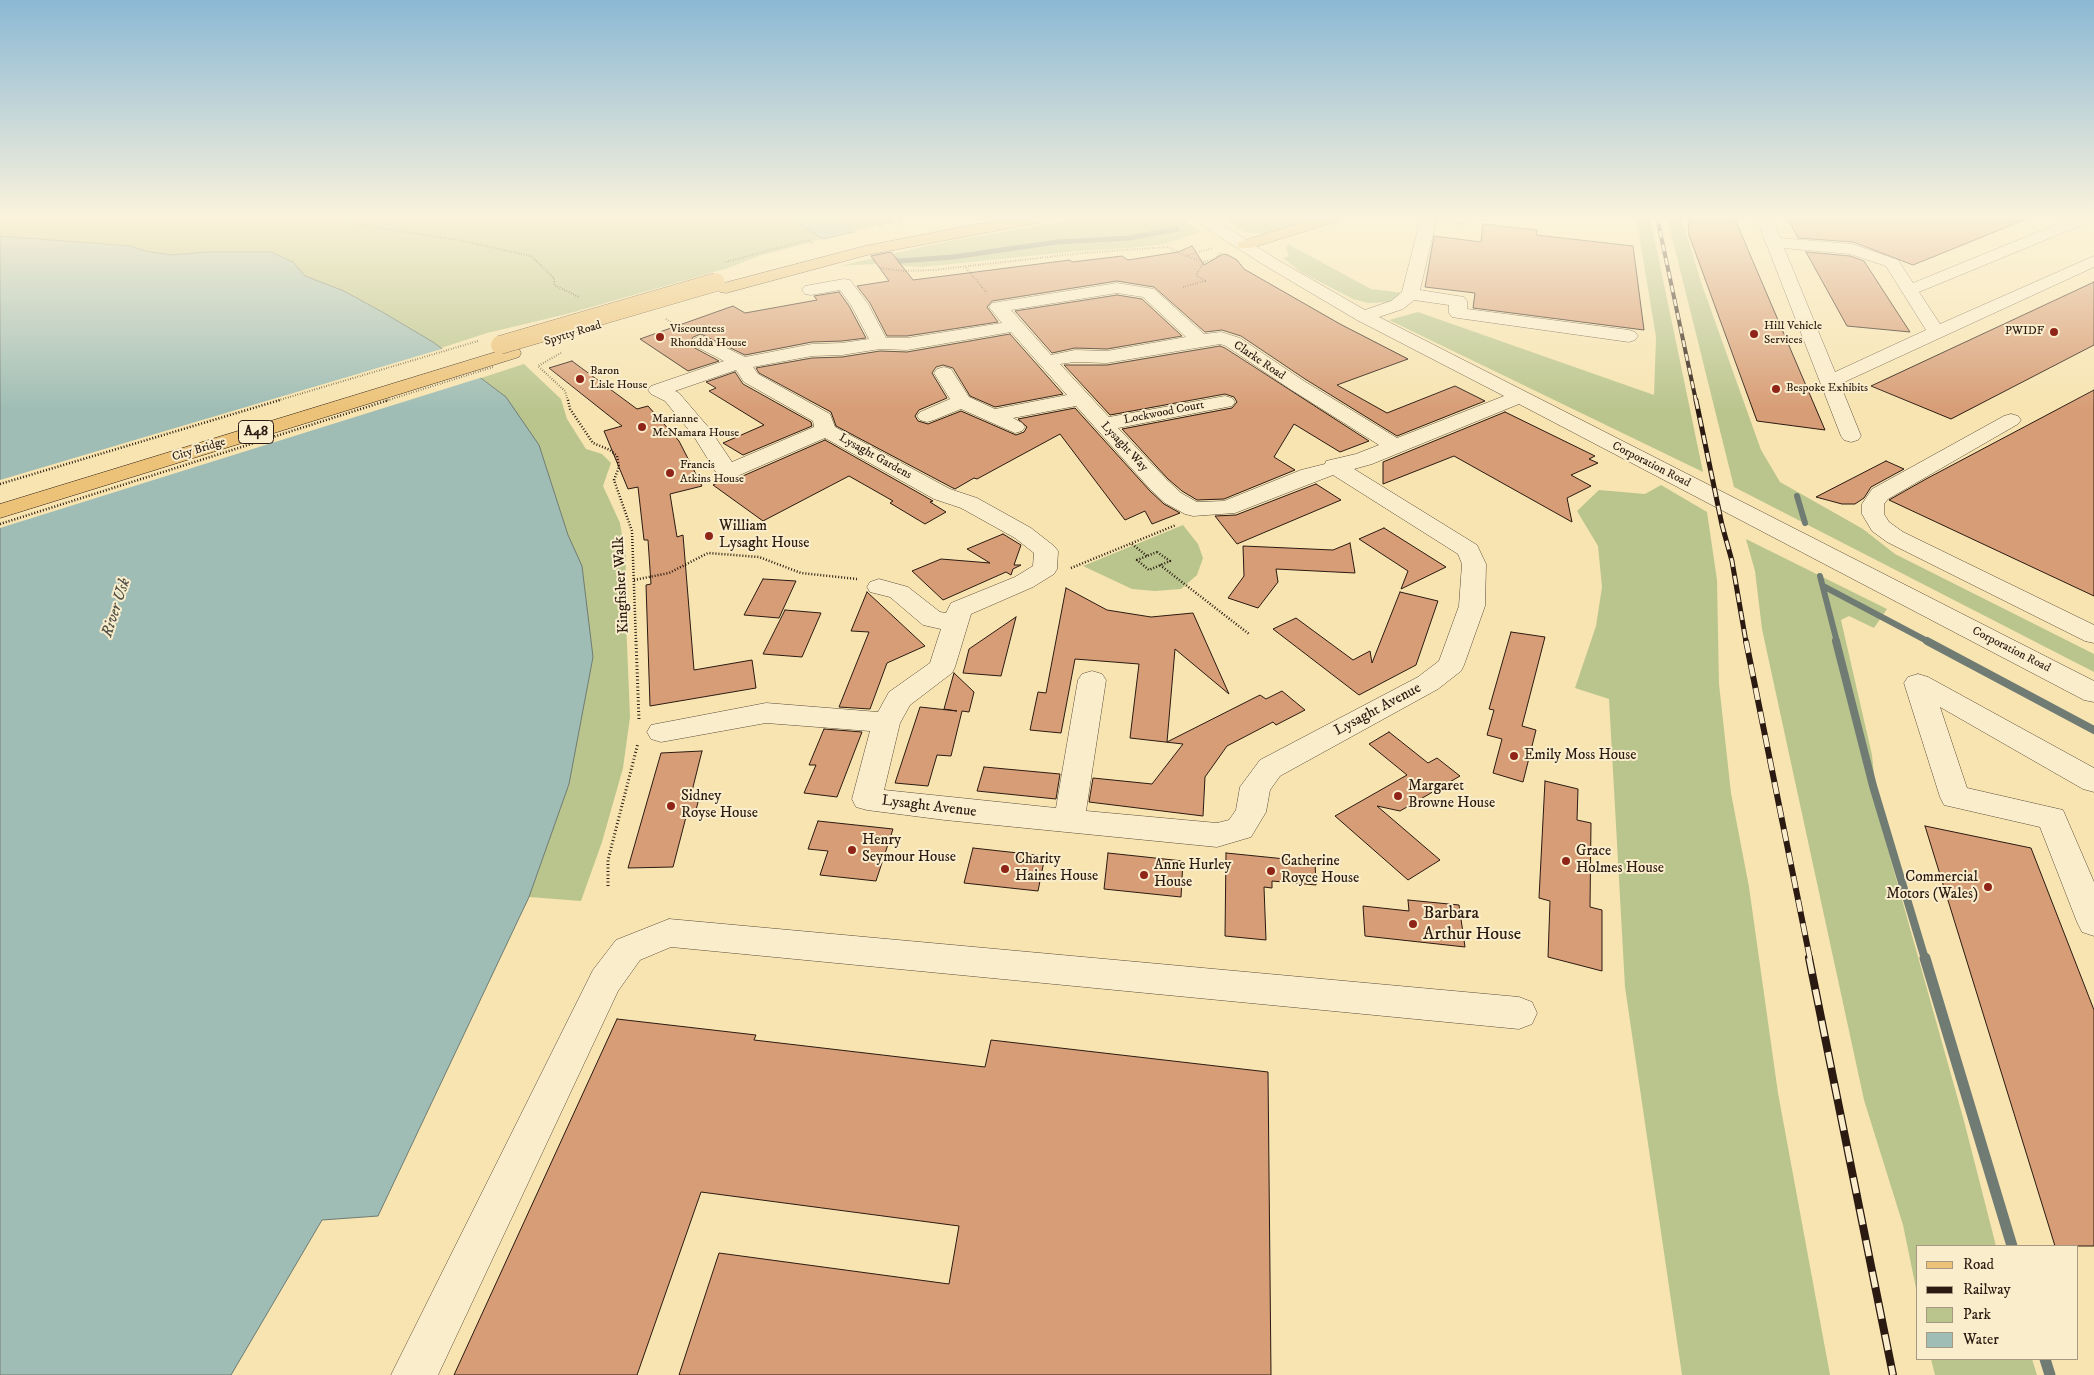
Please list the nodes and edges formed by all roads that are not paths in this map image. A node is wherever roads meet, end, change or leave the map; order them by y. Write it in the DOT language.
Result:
graph roads {
  1 [pos="730,281"];
  2 [pos="737,281"];
  3 [pos="1304,281"];
  4 [pos="1413,281"];
  5 [pos="1788,281"];
  6 [pos="1904,281"];
  7 [pos="1932,281"];
  8 [pos="2050,281"];
  9 [pos="721,285"];
  10 [pos="811,290"];
  11 [pos="1910,290"];
  12 [pos="1410,294"];
  13 [pos="1363,316"];
  14 [pos="1015,326"];
  15 [pos="1936,333"];
  16 [pos="1629,336"];
  17 [pos="1200,340"];
  18 [pos="702,342"];
  19 [pos="880,343"];
  20 [pos="499,350"];
  21 [pos="1047,361"];
  22 [pos="741,363"];
  23 [pos="944,373"];
  24 [pos="1828,382"];
  25 [pos="1519,397"];
  26 [pos="1080,399"];
  27 [pos="961,401"];
  28 [pos="1225,402"];
  29 [pos="928,416"];
  30 [pos="992,416"];
  31 [pos="2011,420"];
  32 [pos="1104,424"];
  33 [pos="1015,427"];
  34 [pos="825,430"];
  35 [pos="1850,436"];
  36 [pos="1395,446"];
  37 [pos="1334,466"];
  38 [pos="0,496"];
  39 [pos="0,511"];
  40 [pos="1056,569"];
  41 [pos="879,587"];
  42 [pos="955,623"];
  43 [pos="2094,635"];
  44 [pos="1092,680"];
  45 [pos="2094,693"];
  46 [pos="886,723"];
  47 [pos="647,730"];
  48 [pos="2094,781"];
  49 [pos="1070,821"];
  50 [pos="2094,920"];
  51 [pos="1519,1013"];
  52 [pos="414,1375"];
  1 -- 9 [label="main road, A48"];
  2 -- 9 [label="main road, Spytty Road / A48"];
  3 -- 13 [label="street, Corporation Road"];
  4 -- 12 [label="street"];
  5 -- 24 [label="street"];
  6 -- 11 [label="street"];
  7 -- 11 [label="street"];
  8 -- 15 [label="street"];
  9 -- 20 [label="main road, Spytty Road / A48"];
  10 -- 19 [label="street"];
  11 -- 15 [label="street"];
  12 -- 13 [label="street"];
  12 -- 16 [label="street"];
  13 -- 25 [label="street, Corporation Road"];
  14 -- 17 [label="street, Lysaght Way"];
  14 -- 19 [label="street"];
  14 -- 21 [label="street, Lysaght Way"];
  15 -- 24 [label="street"];
  17 -- 21 [label="street, Clarke Road"];
  17 -- 36 [label="street, Clarke Road"];
  18 -- 22 [label="street, Lysaght Gardens"];
  19 -- 22 [label="street"];
  20 -- 38 [label="main road, City Bridge / A48"];
  20 -- 39 [label="main road, City Bridge / A48"];
  21 -- 26 [label="street, Lysaght Way"];
  22 -- 34 [label="street, Lysaght Gardens"];
  22 -- 34 [label="street"];
  23 -- 27 [label="street"];
  24 -- 35 [label="street"];
  25 -- 36 [label="street, Lysaght Way"];
  25 -- 45 [label="street, Corporation Road"];
  26 -- 30 [label="street"];
  26 -- 32 [label="street, Lysaght Way"];
  27 -- 29 [label="street"];
  27 -- 30 [label="street"];
  28 -- 32 [label="street, Lockwood Court"];
  30 -- 33 [label="street"];
  31 -- 43 [label="street"];
  32 -- 37 [label="street, Lysaght Way"];
  34 -- 40 [label="street, Lysaght Gardens"];
  36 -- 37 [label="street, Lysaght Way"];
  37 -- 49 [label="street, Lysaght Avenue"];
  40 -- 42 [label="street, Lysaght Avenue"];
  41 -- 42 [label="street"];
  42 -- 46 [label="street, Lysaght Avenue"];
  44 -- 49 [label="street"];
  46 -- 47 [label="street"];
  46 -- 49 [label="street, Lysaght Avenue"];
  48 -- 50 [label="street"];
  51 -- 52 [label="street"];
}
